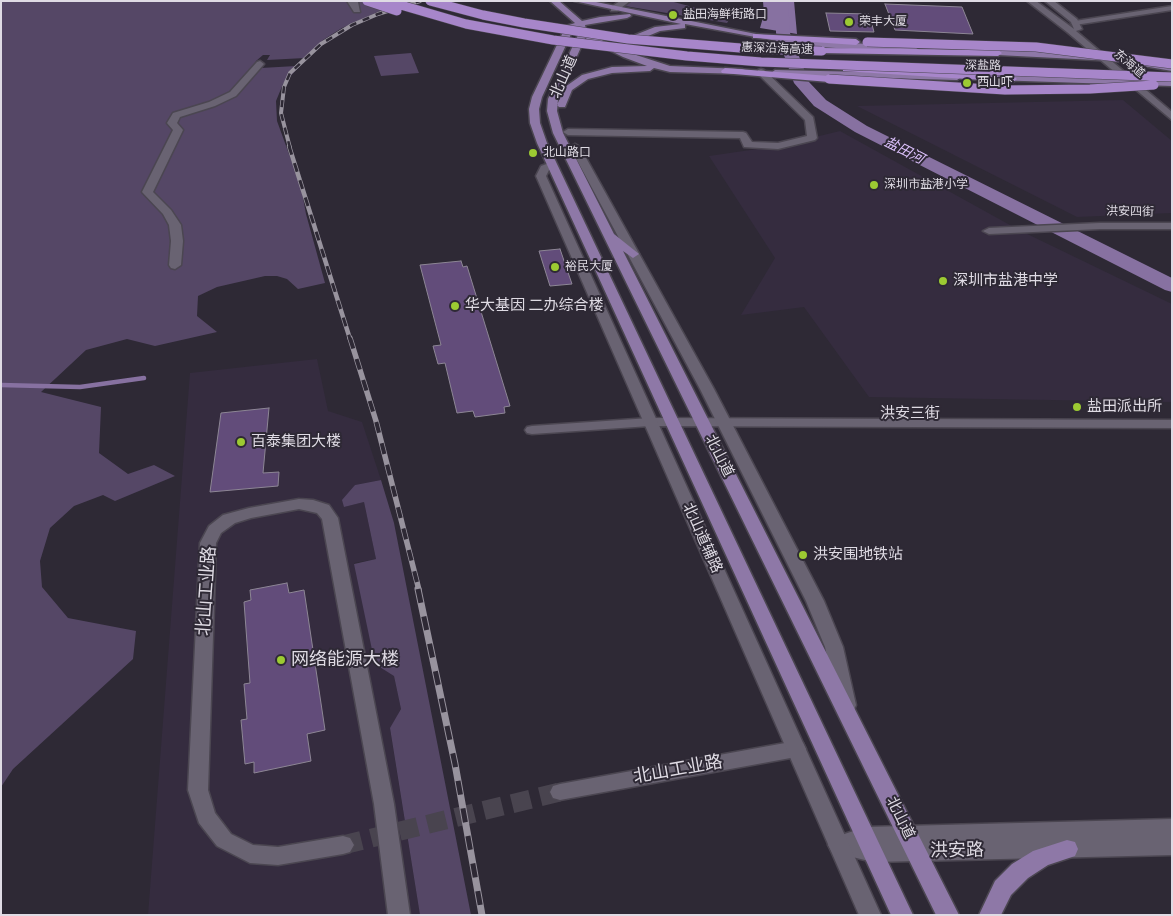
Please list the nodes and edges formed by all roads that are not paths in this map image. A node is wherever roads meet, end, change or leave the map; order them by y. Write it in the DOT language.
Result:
graph roads {
  1 [pos="351,1"];
  2 [pos="367,1"];
  3 [pos="387,1"];
  4 [pos="409,1"];
  5 [pos="430,1"];
  6 [pos="578,1"];
  7 [pos="626,1"];
  8 [pos="1031,1"];
  9 [pos="1041,1"];
  10 [pos="1049,1"];
  11 [pos="550,3"];
  12 [pos="1172,8"];
  13 [pos="614,9"];
  14 [pos="358,10"];
  15 [pos="651,16"];
  16 [pos="575,25"];
  17 [pos="706,26"];
  18 [pos="1075,28"];
  19 [pos="583,34"];
  20 [pos="804,41"];
  21 [pos="998,53"];
  22 [pos="626,55"];
  23 [pos="1104,59"];
  24 [pos="1114,60"];
  25 [pos="1172,63"];
  26 [pos="260,64"];
  27 [pos="670,69"];
  28 [pos="1172,69"];
  29 [pos="725,71"];
  30 [pos="763,73"];
  31 [pos="827,77"];
  32 [pos="1172,78"];
  33 [pos="1013,79"];
  34 [pos="1130,82"];
  35 [pos="1141,82"];
  36 [pos="1172,83"];
  37 [pos="1172,108"];
  38 [pos="1172,117"];
  39 [pos="568,132"];
  40 [pos="575,147"];
  41 [pos="552,165"];
  42 [pos="579,176"];
  43 [pos="1172,220"];
  44 [pos="1100,226"];
  45 [pos="1172,226"];
  46 [pos="989,231"];
  47 [pos="608,233"];
  48 [pos="633,254"];
  49 [pos="175,265"];
  50 [pos="1172,414"];
  51 [pos="700,418"];
  52 [pos="722,418"];
  53 [pos="671,419"];
  54 [pos="650,422"];
  55 [pos="1172,424"];
  56 [pos="532,430"];
  57 [pos="848,715"];
  58 [pos="796,749"];
  59 [pos="560,792"];
  60 [pos="1172,828"];
  61 [pos="912,843"];
  62 [pos="870,844"];
  63 [pos="343,845"];
  64 [pos="839,845"];
  65 [pos="1172,846"];
  66 [pos="1066,849"];
  67 [pos="399,915"];
  68 [pos="870,915"];
  69 [pos="902,915"];
  70 [pos="948,915"];
  71 [pos="990,915"];
  1 -- 14 [label="street"];
  2 -- 33 [label="highway, bridge"];
  3 -- 32 [label="highway, 惠深沿海高速, bridge"];
  4 -- 28 [label="highway, 惠深沿海高速"];
  5 -- 21 [label="highway, bridge"];
  6 -- 13 [label="main road"];
  7 -- 13 [label="street"];
  8 -- 18 [label="street, 东海道"];
  9 -- 18 [label="street, 东海道"];
  10 -- 18 [label="street, 东海道"];
  11 -- 16 [label="main road"];
  12 -- 18 [label="street"];
  13 -- 15 [label="main road"];
  15 -- 16 [label="main road"];
  15 -- 17 [label="main road"];
  16 -- 19 [label="main road"];
  16 -- 41 [label="main road, 北山道"];
  17 -- 20 [label="main road, 深盐路"];
  17 -- 22 [label="main road"];
  18 -- 23 [label="street, 东海道"];
  18 -- 24 [label="street, 东海道"];
  19 -- 22 [label="main road"];
  19 -- 42 [label="main road, 北山道"];
  20 -- 21 [label="main road, 深盐路"];
  20 -- 25 [label="highway, bridge"];
  21 -- 23 [label="main road, 深盐路"];
  22 -- 27 [label="main road"];
  23 -- 24 [label="main road, 深盐路"];
  23 -- 34 [label="street, 东海道"];
  24 -- 25 [label="main road, 深盐路"];
  24 -- 28 [label="main road, 深盐路"];
  24 -- 35 [label="street, 东海道"];
  26 -- 49 [label="street"];
  27 -- 29 [label="main road"];
  27 -- 39 [label="main road"];
  29 -- 30 [label="highway"];
  30 -- 31 [label="main road, 深盐路"];
  30 -- 31 [label="highway"];
  30 -- 39 [label="street"];
  31 -- 33 [label="main road, 深盐路"];
  31 -- 36 [label="highway, bridge"];
  32 -- 35 [label="main road, 深盐路"];
  33 -- 34 [label="main road, 深盐路"];
  34 -- 35 [label="main road, 深盐路"];
  34 -- 38 [label="street, 东海道"];
  35 -- 36 [label="main road, 深盐路"];
  35 -- 37 [label="street, 东海道"];
  39 -- 40 [label="main road"];
  40 -- 42 [label="main road"];
  40 -- 48 [label="street"];
  41 -- 53 [label="main road, 北山道"];
  41 -- 54 [label="street, 北山道辅路"];
  42 -- 47 [label="main road, 北山道"];
  43 -- 44 [label="street, 洪安四街"];
  44 -- 45 [label="street, 洪安四街"];
  44 -- 46 [label="street"];
  47 -- 48 [label="main road"];
  47 -- 51 [label="main road, 北山道"];
  48 -- 52 [label="street"];
  50 -- 52 [label="street, 洪安三街"];
  51 -- 52 [label="street, 洪安三街"];
  51 -- 53 [label="street, 洪安三街"];
  51 -- 57 [label="main road, 北山道"];
  52 -- 55 [label="street, 洪安三街"];
  52 -- 57 [label="street"];
  53 -- 54 [label="street, 洪安三街"];
  53 -- 62 [label="main road, 北山道"];
  54 -- 56 [label="street, 洪安三街"];
  54 -- 58 [label="street, 北山道辅路"];
  57 -- 61 [label="main road, 北山道"];
  58 -- 59 [label="street, 北山工业路"];
  58 -- 64 [label="street, 北山道辅路"];
  60 -- 61 [label="street, 洪安路"];
  61 -- 62 [label="street, 洪安路"];
  61 -- 66 [label="street, 洪安路"];
  61 -- 70 [label="main road, 北山道"];
  62 -- 64 [label="street, 洪安路"];
  62 -- 69 [label="main road, 北山道"];
  63 -- 67 [label="street, 北山工业路"];
  64 -- 68 [label="street, 北山道辅路"];
  65 -- 66 [label="street, 洪安路"];
  66 -- 71 [label="main road"];
}
